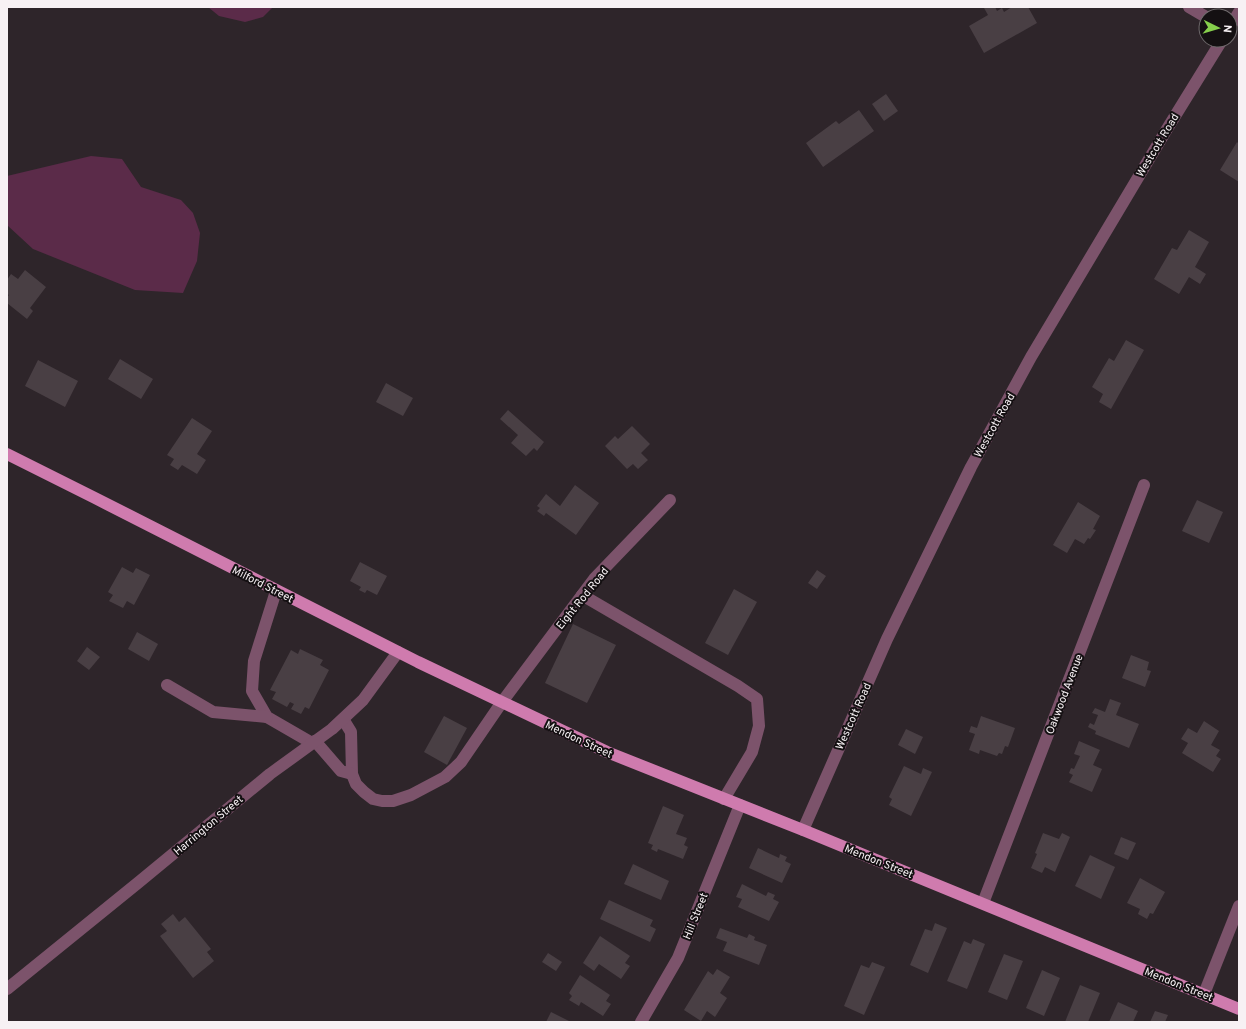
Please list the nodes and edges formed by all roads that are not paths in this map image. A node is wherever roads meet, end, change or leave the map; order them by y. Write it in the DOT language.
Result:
graph roads {
  1 [pos="1189,7"];
  2 [pos="1198,12"];
  3 [pos="1217,48"];
  4 [pos="7,454"];
  5 [pos="1144,485"];
  6 [pos="670,500"];
  7 [pos="276,591"];
  8 [pos="582,595"];
  9 [pos="398,652"];
  10 [pos="167,685"];
  11 [pos="502,702"];
  12 [pos="520,711"];
  13 [pos="267,717"];
  14 [pos="343,719"];
  15 [pos="314,742"];
  16 [pos="352,774"];
  17 [pos="724,799"];
  18 [pos="740,805"];
  19 [pos="803,830"];
  20 [pos="984,903"];
  21 [pos="1239,906"];
  22 [pos="7,989"];
  23 [pos="1204,994"];
  24 [pos="1239,1009"];
  25 [pos="641,1022"];
  1 -- 2 [label="street"];
  3 -- 19 [label="street, Westcott Road"];
  4 -- 7 [label="main road, Milford Street"];
  5 -- 20 [label="street, Oakwood Avenue"];
  6 -- 8 [label="street, Eight Rod Road"];
  7 -- 9 [label="main road, Milford Street"];
  7 -- 13 [label="street"];
  8 -- 11 [label="street, Eight Rod Road"];
  8 -- 17 [label="street"];
  9 -- 11 [label="main road, Milford Street"];
  9 -- 14 [label="street, Harrington Street"];
  10 -- 13 [label="street"];
  11 -- 12 [label="main road, Milford Street"];
  11 -- 16 [label="street, Eight Rod Road"];
  12 -- 17 [label="main road, Mendon Street"];
  13 -- 15 [label="street"];
  14 -- 15 [label="street, Harrington Street"];
  14 -- 16 [label="street"];
  15 -- 16 [label="street"];
  15 -- 22 [label="street, Harrington Street"];
  17 -- 18 [label="main road, Mendon Street"];
  18 -- 19 [label="main road, Mendon Street"];
  18 -- 25 [label="street, Hill Street"];
  19 -- 20 [label="main road, Mendon Street"];
  20 -- 23 [label="main road, Mendon Street"];
  21 -- 23 [label="street"];
  23 -- 24 [label="main road, Mendon Street"];
}
